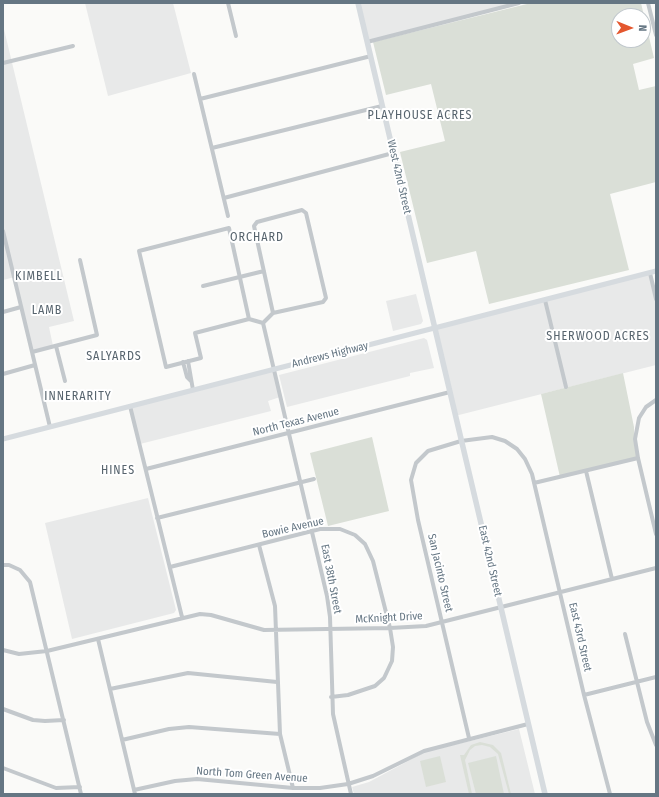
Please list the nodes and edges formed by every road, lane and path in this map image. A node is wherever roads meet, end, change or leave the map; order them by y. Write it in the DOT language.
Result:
graph roads {
  1 [pos="228,3"];
  2 [pos="358,3"];
  3 [pos="519,3"];
  4 [pos="648,3"];
  5 [pos="656,35"];
  6 [pos="236,36"];
  7 [pos="367,42"];
  8 [pos="73,46"];
  9 [pos="370,56"];
  10 [pos="3,63"];
  11 [pos="194,74"];
  12 [pos="200,99"];
  13 [pos="382,106"];
  14 [pos="212,148"];
  15 [pos="393,153"];
  16 [pos="224,198"];
  17 [pos="228,216"];
  18 [pos="3,231"];
  19 [pos="80,260"];
  20 [pos="264,271"];
  21 [pos="656,271"];
  22 [pos="650,273"];
  23 [pos="240,276"];
  24 [pos="203,286"];
  25 [pos="656,299"];
  26 [pos="545,300"];
  27 [pos="21,307"];
  28 [pos="3,312"];
  29 [pos="273,313"];
  30 [pos="249,319"];
  31 [pos="263,323"];
  32 [pos="435,328"];
  33 [pos="56,346"];
  34 [pos="32,352"];
  35 [pos="186,362"];
  36 [pos="35,365"];
  37 [pos="274,369"];
  38 [pos="3,374"];
  39 [pos="65,382"];
  40 [pos="566,387"];
  41 [pos="193,390"];
  42 [pos="450,392"];
  43 [pos="656,400"];
  44 [pos="130,406"];
  45 [pos="50,427"];
  46 [pos="289,433"];
  47 [pos="3,439"];
  48 [pos="461,441"];
  49 [pos="638,458"];
  50 [pos="146,469"];
  51 [pos="586,470"];
  52 [pos="314,479"];
  53 [pos="300,482"];
  54 [pos="534,483"];
  55 [pos="157,518"];
  56 [pos="312,531"];
  57 [pos="656,534"];
  58 [pos="259,545"];
  59 [pos="3,565"];
  60 [pos="170,568"];
  61 [pos="656,568"];
  62 [pos="612,579"];
  63 [pos="560,592"];
  64 [pos="501,607"];
  65 [pos="182,617"];
  66 [pos="442,622"];
  67 [pos="390,628"];
  68 [pos="331,629"];
  69 [pos="276,630"];
  70 [pos="625,634"];
  71 [pos="98,639"];
  72 [pos="3,650"];
  73 [pos="47,651"];
  74 [pos="656,677"];
  75 [pos="277,682"];
  76 [pos="636,682"];
  77 [pos="110,689"];
  78 [pos="584,695"];
  79 [pos="332,697"];
  80 [pos="3,709"];
  81 [pos="64,720"];
  82 [pos="528,724"];
  83 [pos="280,734"];
  84 [pos="469,738"];
  85 [pos="122,740"];
  86 [pos="656,745"];
  87 [pos="3,768"];
  88 [pos="348,784"];
  89 [pos="80,787"];
  90 [pos="293,788"];
  91 [pos="134,792"];
  92 [pos="81,794"];
  93 [pos="351,794"];
  94 [pos="545,794"];
  95 [pos="609,794"];
  1 -- 6 [label="street"];
  2 -- 7 [label="highway, West 42nd Street"];
  3 -- 7 [label="street"];
  4 -- 5 [label="street"];
  7 -- 9 [label="highway, West 42nd Street"];
  8 -- 10 [label="street"];
  9 -- 12 [label="street"];
  9 -- 13 [label="highway, West 42nd Street"];
  11 -- 12 [label="street"];
  12 -- 14 [label="street"];
  13 -- 14 [label="street"];
  13 -- 15 [label="highway, West 42nd Street"];
  14 -- 16 [label="street"];
  15 -- 16 [label="street"];
  15 -- 32 [label="highway, West 42nd Street"];
  16 -- 17 [label="street"];
  18 -- 27 [label="street"];
  19 -- 33 [label="street"];
  20 -- 23 [label="street"];
  20 -- 29 [label="street"];
  20 -- 29 [label="street"];
  21 -- 22 [label="main road, Andrews Highway"];
  22 -- 25 [label="street"];
  22 -- 26 [label="main road, Andrews Highway"];
  23 -- 24 [label="street"];
  23 -- 30 [label="street"];
  23 -- 35 [label="street"];
  26 -- 32 [label="main road, Andrews Highway"];
  26 -- 40 [label="street"];
  27 -- 28 [label="street"];
  27 -- 34 [label="street"];
  29 -- 31 [label="street"];
  30 -- 31 [label="street"];
  30 -- 35 [label="street"];
  31 -- 37 [label="street, East 38th Street"];
  32 -- 37 [label="main road, Andrews Highway"];
  32 -- 42 [label="highway, East 42nd Street"];
  33 -- 34 [label="street"];
  33 -- 39 [label="street"];
  34 -- 36 [label="street"];
  35 -- 41 [label="street"];
  36 -- 38 [label="street"];
  36 -- 45 [label="street"];
  37 -- 41 [label="main road, Andrews Highway"];
  37 -- 46 [label="street, East 38th Street"];
  41 -- 44 [label="main road, Andrews Highway"];
  42 -- 46 [label="street, North Texas Avenue"];
  42 -- 48 [label="highway, East 42nd Street"];
  43 -- 49 [label="street"];
  44 -- 45 [label="main road, Andrews Highway"];
  44 -- 50 [label="street"];
  45 -- 47 [label="main road, Andrews Highway"];
  46 -- 50 [label="street, North Texas Avenue"];
  46 -- 53 [label="street, East 38th Street"];
  48 -- 54 [label="street, San Jacinto Street"];
  48 -- 64 [label="highway, East 42nd Street"];
  48 -- 66 [label="street, San Jacinto Street"];
  49 -- 51 [label="street"];
  49 -- 57 [label="street"];
  50 -- 55 [label="street"];
  51 -- 54 [label="street"];
  51 -- 62 [label="street"];
  52 -- 53 [label="street"];
  53 -- 55 [label="street"];
  53 -- 56 [label="street, East 38th Street"];
  54 -- 63 [label="street, East 43rd Street"];
  55 -- 60 [label="street"];
  56 -- 58 [label="street, Bowie Avenue"];
  56 -- 67 [label="street, Bowie Avenue"];
  56 -- 68 [label="street, East 38th Street"];
  58 -- 60 [label="street, Bowie Avenue"];
  58 -- 69 [label="street"];
  59 -- 73 [label="street"];
  60 -- 65 [label="street"];
  61 -- 62 [label="street, McKnight Drive"];
  62 -- 63 [label="street, McKnight Drive"];
  63 -- 64 [label="street, McKnight Drive"];
  63 -- 78 [label="street, East 43rd Street"];
  64 -- 66 [label="street, McKnight Drive"];
  64 -- 82 [label="highway, East 42nd Street"];
  65 -- 69 [label="street, McKnight Drive"];
  65 -- 71 [label="street, McKnight Drive"];
  66 -- 67 [label="street, McKnight Drive"];
  66 -- 84 [label="street, San Jacinto Street"];
  67 -- 68 [label="street, McKnight Drive"];
  67 -- 79 [label="street, Bowie Avenue"];
  68 -- 69 [label="street, McKnight Drive"];
  68 -- 79 [label="street, East 38th Street"];
  69 -- 75 [label="street"];
  70 -- 76 [label="street"];
  71 -- 73 [label="street, McKnight Drive"];
  71 -- 77 [label="street"];
  72 -- 73 [label="street, McKnight Drive"];
  73 -- 81 [label="street"];
  74 -- 76 [label="street"];
  75 -- 77 [label="street"];
  75 -- 83 [label="street"];
  76 -- 78 [label="street"];
  76 -- 86 [label="street"];
  77 -- 85 [label="street"];
  78 -- 95 [label="street, East 43rd Street"];
  79 -- 88 [label="street, East 38th Street"];
  80 -- 81 [label="street"];
  81 -- 89 [label="street"];
  82 -- 84 [label="street, North Tom Green Avenue"];
  82 -- 94 [label="highway, East 42nd Street"];
  83 -- 85 [label="street"];
  83 -- 90 [label="street"];
  84 -- 88 [label="street, North Tom Green Avenue"];
  85 -- 91 [label="street"];
  87 -- 89 [label="street"];
  88 -- 90 [label="street, North Tom Green Avenue"];
  88 -- 93 [label="street, East 38th Street"];
  89 -- 92 [label="street"];
  90 -- 91 [label="street, North Tom Green Avenue"];
}
